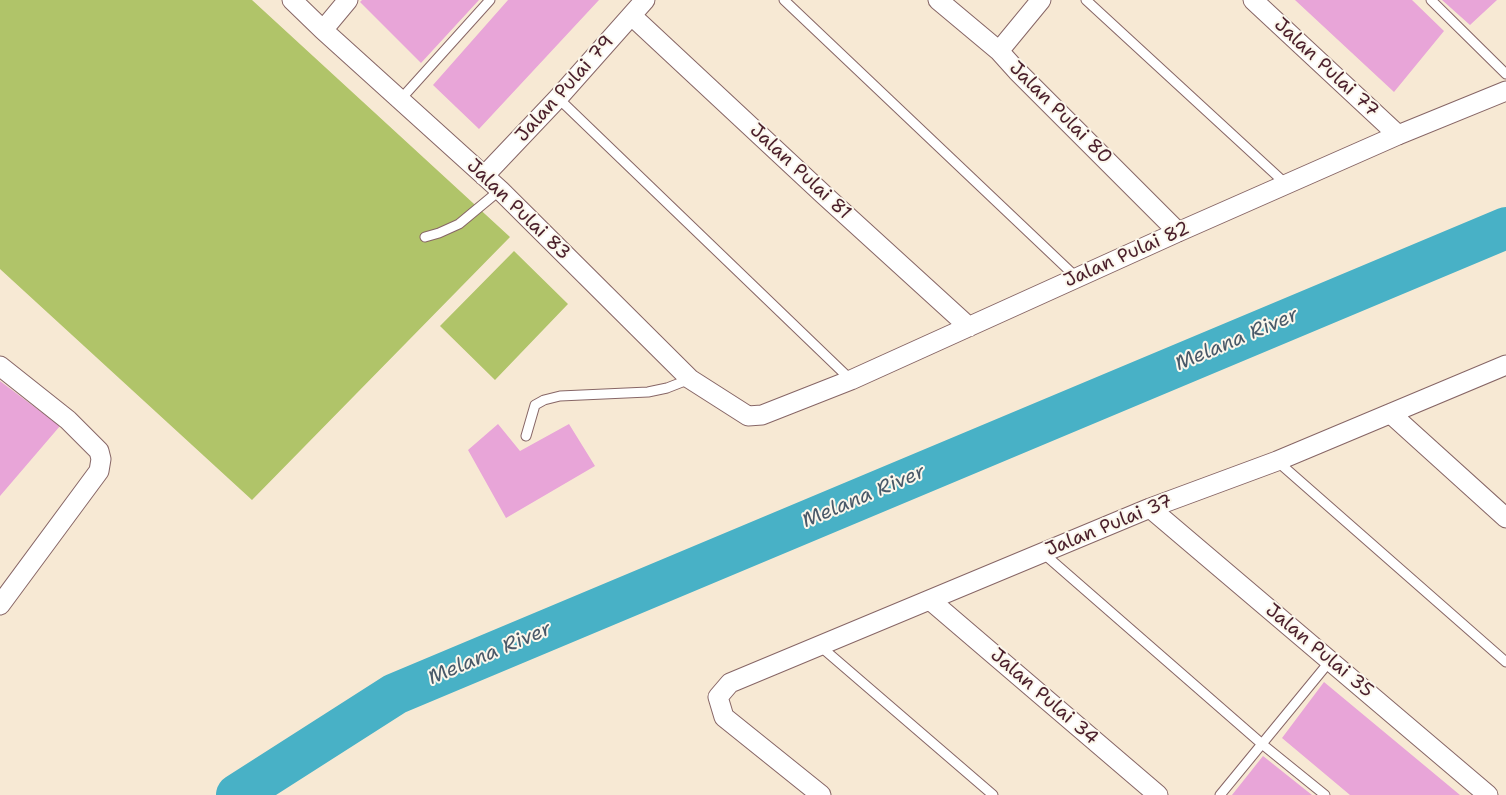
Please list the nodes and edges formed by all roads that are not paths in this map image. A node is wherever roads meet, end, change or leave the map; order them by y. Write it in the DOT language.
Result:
graph roads {
  1 [pos="292,0"];
  2 [pos="348,0"];
  3 [pos="490,0"];
  4 [pos="645,0"];
  5 [pos="784,0"];
  6 [pos="938,0"];
  7 [pos="1042,0"];
  8 [pos="1086,0"];
  9 [pos="1253,0"];
  10 [pos="1430,0"];
  11 [pos="632,16"];
  12 [pos="322,30"];
  13 [pos="999,51"];
  14 [pos="1506,74"];
  15 [pos="1506,91"];
  16 [pos="558,98"];
  17 [pos="400,101"];
  18 [pos="1398,135"];
  19 [pos="484,176"];
  20 [pos="1286,185"];
  21 [pos="500,190"];
  22 [pos="1178,232"];
  23 [pos="425,237"];
  24 [pos="1076,277"];
  25 [pos="969,327"];
  26 [pos="0,366"];
  27 [pos="1504,368"];
  28 [pos="690,379"];
  29 [pos="851,380"];
  30 [pos="1391,414"];
  31 [pos="748,416"];
  32 [pos="526,436"];
  33 [pos="1277,461"];
  34 [pos="1150,508"];
  35 [pos="1506,518"];
  36 [pos="1043,552"];
  37 [pos="930,600"];
  38 [pos="0,605"];
  39 [pos="820,646"];
  40 [pos="1330,661"];
  41 [pos="1506,662"];
  42 [pos="1262,744"];
  43 [pos="821,795"];
  44 [pos="993,795"];
  45 [pos="1158,795"];
  46 [pos="1220,795"];
  47 [pos="1325,795"];
  48 [pos="1488,795"];
  1 -- 12 [label="street, Jalan Pulai 83"];
  2 -- 12 [label="street"];
  3 -- 17 [label="lane"];
  4 -- 11 [label="street, Jalan Pulai 79"];
  5 -- 24 [label="lane"];
  6 -- 13 [label="street, Jalan Pulai 80"];
  7 -- 13 [label="street"];
  8 -- 20 [label="lane"];
  9 -- 18 [label="street, Jalan Pulai 77"];
  10 -- 14 [label="lane"];
  11 -- 16 [label="street, Jalan Pulai 79"];
  11 -- 25 [label="street, Jalan Pulai 81"];
  12 -- 17 [label="street, Jalan Pulai 83"];
  13 -- 22 [label="street, Jalan Pulai 80"];
  15 -- 18 [label="street, Jalan Pulai 82"];
  16 -- 19 [label="street, Jalan Pulai 79"];
  16 -- 29 [label="lane"];
  17 -- 19 [label="street, Jalan Pulai 83"];
  18 -- 20 [label="street, Jalan Pulai 82"];
  19 -- 21 [label="street, Jalan Pulai 83"];
  20 -- 22 [label="street, Jalan Pulai 82"];
  21 -- 23 [label="lane"];
  21 -- 28 [label="street, Jalan Pulai 83"];
  22 -- 24 [label="street, Jalan Pulai 82"];
  24 -- 25 [label="street, Jalan Pulai 82"];
  25 -- 29 [label="street, Jalan Pulai 82"];
  26 -- 38 [label="street"];
  27 -- 30 [label="street, Jalan Pulai 37"];
  28 -- 31 [label="street, Jalan Pulai 83"];
  28 -- 32 [label="lane"];
  29 -- 31 [label="street, Jalan Pulai 82"];
  30 -- 33 [label="street, Jalan Pulai 37"];
  30 -- 35 [label="street"];
  33 -- 34 [label="street, Jalan Pulai 37"];
  33 -- 41 [label="lane"];
  34 -- 36 [label="street, Jalan Pulai 37"];
  34 -- 40 [label="street, Jalan Pulai 35"];
  36 -- 37 [label="street, Jalan Pulai 37"];
  36 -- 42 [label="lane"];
  37 -- 39 [label="street, Jalan Pulai 37"];
  37 -- 45 [label="street, Jalan Pulai 34"];
  39 -- 43 [label="street, Jalan Pulai 37"];
  39 -- 44 [label="lane"];
  40 -- 42 [label="lane"];
  40 -- 48 [label="street, Jalan Pulai 35"];
  42 -- 46 [label="lane"];
  42 -- 47 [label="lane"];
}
